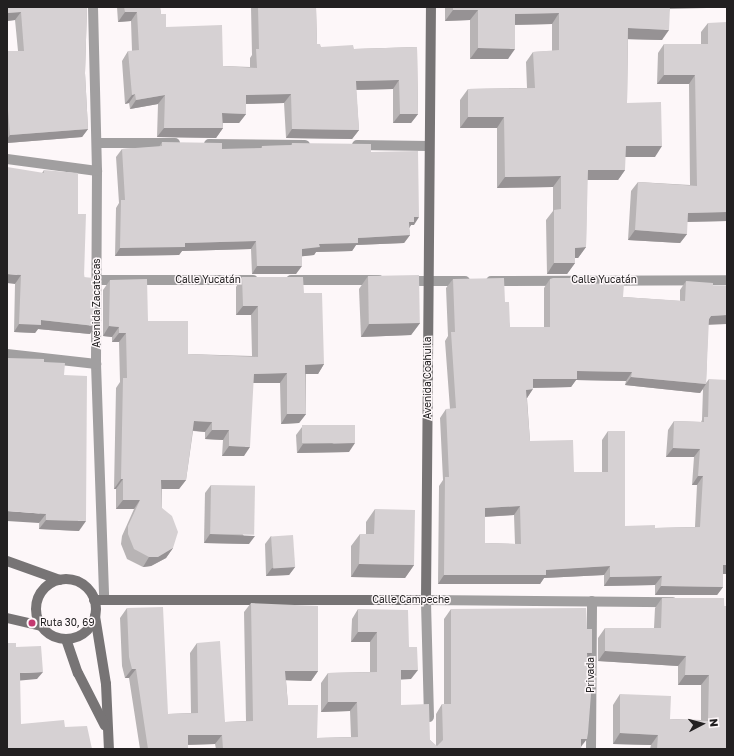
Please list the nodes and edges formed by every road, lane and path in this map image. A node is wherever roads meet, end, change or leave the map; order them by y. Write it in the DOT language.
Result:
graph roads {
  1 [pos="94,7"];
  2 [pos="431,7"];
  3 [pos="97,142"];
  4 [pos="184,143"];
  5 [pos="200,144"];
  6 [pos="318,145"];
  7 [pos="350,145"];
  8 [pos="429,146"];
  9 [pos="7,159"];
  10 [pos="97,171"];
  11 [pos="97,280"];
  12 [pos="263,280"];
  13 [pos="279,280"];
  14 [pos="727,280"];
  15 [pos="429,281"];
  16 [pos="7,354"];
  17 [pos="96,364"];
  18 [pos="7,561"];
  19 [pos="60,580"];
  20 [pos="99,599"];
  21 [pos="426,600"];
  22 [pos="592,601"];
  23 [pos="687,602"];
  24 [pos="95,616"];
  25 [pos="7,618"];
  26 [pos="42,626"];
  27 [pos="66,639"];
  28 [pos="429,725"];
  29 [pos="106,728"];
  30 [pos="110,749"];
  31 [pos="591,749"];
  1 -- 3 [label="street, Avenida Zacatecas"];
  2 -- 8 [label="street, Avenida Coahuila"];
  3 -- 4 [label="street"];
  3 -- 10 [label="street, Avenida Zacatecas"];
  5 -- 6 [label="street"];
  7 -- 8 [label="street"];
  8 -- 15 [label="street, Avenida Coahuila"];
  9 -- 10 [label="street"];
  10 -- 11 [label="street, Avenida Zacatecas"];
  11 -- 12 [label="street, Calle Yucatán"];
  11 -- 17 [label="street, Avenida Zacatecas"];
  13 -- 15 [label="street, Calle Yucatán"];
  14 -- 15 [label="street, Calle Yucatán"];
  15 -- 21 [label="street, Avenida Coahuila"];
  16 -- 17 [label="street"];
  17 -- 20 [label="street, Avenida Zacatecas"];
  18 -- 19 [label="street"];
  19 -- 20 [label="street"];
  19 -- 26 [label="street"];
  20 -- 21 [label="street, Calle Campeche"];
  20 -- 24 [label="street"];
  21 -- 22 [label="street, Calle Campeche"];
  21 -- 28 [label="street, Avenida Coahuila"];
  22 -- 23 [label="street, Calle Campeche"];
  22 -- 31 [label="street, Privada"];
  24 -- 27 [label="street"];
  24 -- 29 [label="street"];
  25 -- 26 [label="street"];
  26 -- 27 [label="street"];
  27 -- 29 [label="street"];
  29 -- 30 [label="street"];
}
